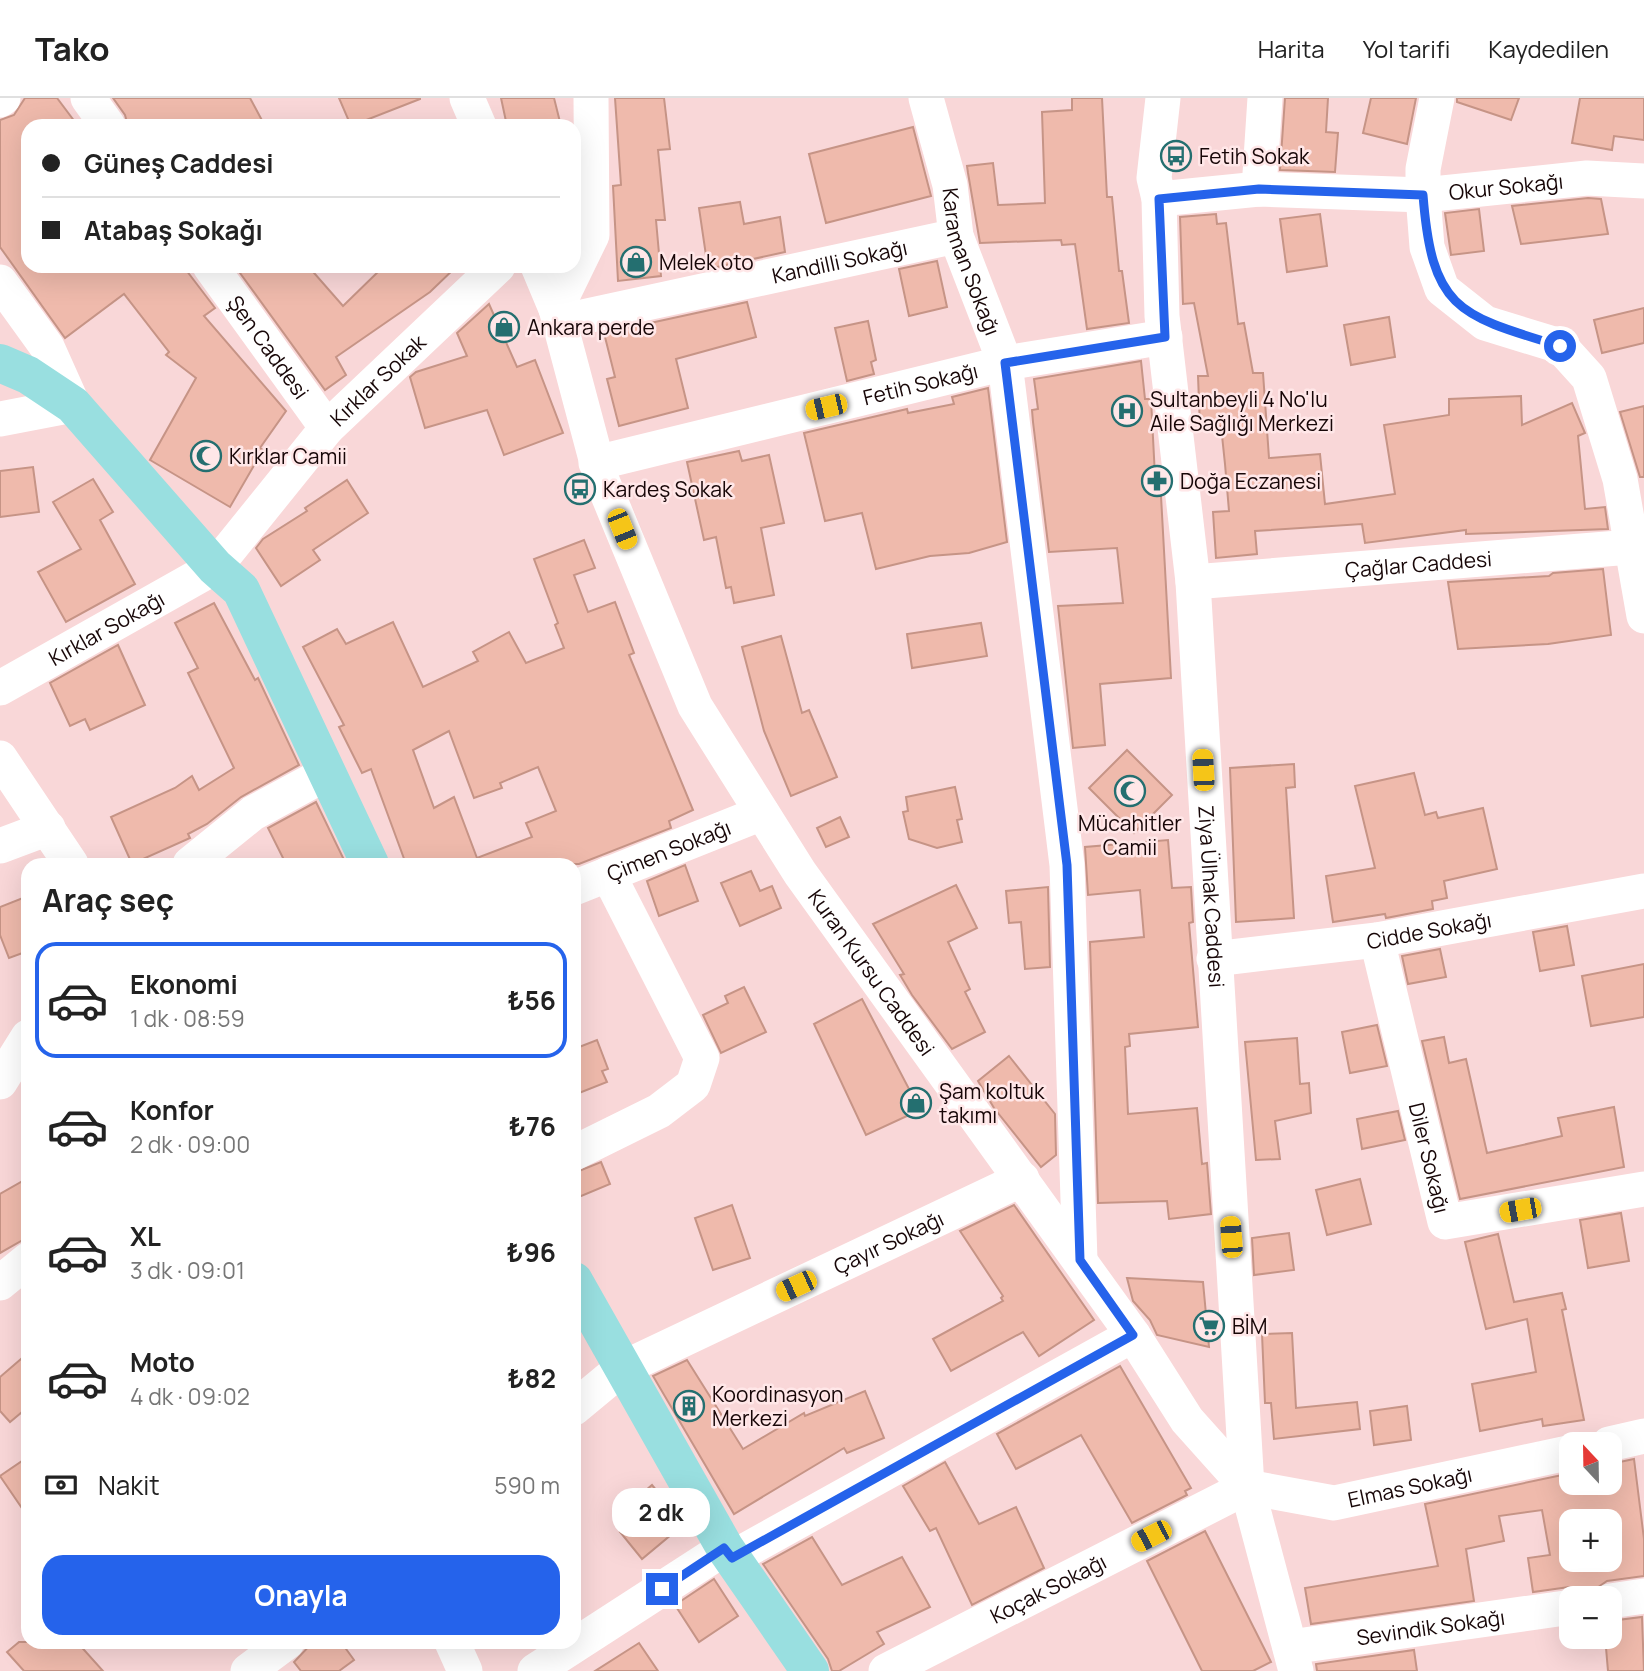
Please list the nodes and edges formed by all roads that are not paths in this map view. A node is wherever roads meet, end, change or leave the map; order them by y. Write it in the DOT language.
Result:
graph roads {
  1 [pos="88,98"];
  2 [pos="467,98"];
  3 [pos="591,98"];
  4 [pos="926,98"];
  5 [pos="1163,98"];
  6 [pos="1265,98"];
  7 [pos="1437,98"];
  8 [pos="103,119"];
  9 [pos="476,119"];
  10 [pos="1644,181"];
  11 [pos="1259,189"];
  12 [pos="1423,195"];
  13 [pos="1159,199"];
  14 [pos="956,236"];
  15 [pos="581,261"];
  16 [pos="215,273"];
  17 [pos="491,273"];
  18 [pos="541,273"];
  19 [pos="576,273"];
  20 [pos="0,282"];
  21 [pos="558,316"];
  22 [pos="1165,337"];
  23 [pos="0,363"];
  24 [pos="1005,363"];
  25 [pos="73,405"];
  26 [pos="0,419"];
  27 [pos="327,428"];
  28 [pos="596,463"];
  29 [pos="1637,546"];
  30 [pos="215,567"];
  31 [pos="1193,582"];
  32 [pos="1644,616"];
  33 [pos="0,688"];
  34 [pos="0,758"];
  35 [pos="326,774"];
  36 [pos="762,813"];
  37 [pos="48,828"];
  38 [pos="0,846"];
  39 [pos="67,858"];
  40 [pos="197,858"];
  41 [pos="367,858"];
  42 [pos="608,874"];
  43 [pos="581,885"];
  44 [pos="1644,891"];
  45 [pos="1377,940"];
  46 [pos="1214,959"];
  47 [pos="21,1048"];
  48 [pos="0,1082"];
  49 [pos="581,1150"];
  50 [pos="1022,1179"];
  51 [pos="1644,1189"];
  52 [pos="1080,1260"];
  53 [pos="21,1266"];
  54 [pos="0,1283"];
  55 [pos="581,1294"];
  56 [pos="1133,1335"];
  57 [pos="621,1368"];
  58 [pos="581,1402"];
  59 [pos="1644,1436"];
  60 [pos="1622,1441"];
  61 [pos="1559,1455"];
  62 [pos="1247,1487"];
  63 [pos="728,1553"];
  64 [pos="1644,1596"];
  65 [pos="1622,1599"];
  66 [pos="1559,1609"];
  67 [pos="581,1643"];
  68 [pos="278,1649"];
  69 [pos="455,1649"];
  70 [pos="572,1649"];
  71 [pos="1293,1659"];
  72 [pos="248,1671"];
  73 [pos="465,1671"];
  74 [pos="536,1671"];
  75 [pos="810,1671"];
  76 [pos="886,1671"];
  1 -- 8 [label="street"];
  2 -- 9 [label="street"];
  3 -- 15 [label="street"];
  4 -- 14 [label="street, Karaman Sokağı"];
  5 -- 13 [label="street, Ziya Ülhak Caddesi"];
  6 -- 11 [label="street"];
  7 -- 12 [label="street"];
  10 -- 12 [label="street, Okur Sokağı"];
  11 -- 12 [label="street, Okur Sokağı"];
  11 -- 13 [label="street, Okur Sokağı"];
  12 -- 29 [label="street"];
  13 -- 22 [label="street, Ziya Ülhak Caddesi"];
  14 -- 21 [label="street, Kandilli Sokağı"];
  14 -- 24 [label="street, Karaman Sokağı"];
  16 -- 27 [label="street, Şen Caddesi"];
  17 -- 27 [label="street, Kırklar Sokak"];
  18 -- 21 [label="street, Kuran Kursu Caddesi"];
  19 -- 21 [label="street"];
  20 -- 25 [label="street"];
  21 -- 28 [label="street, Kuran Kursu Caddesi"];
  22 -- 24 [label="street, Fetih Sokağı"];
  22 -- 31 [label="street, Ziya Ülhak Caddesi"];
  23 -- 25 [label="main road"];
  24 -- 28 [label="street, Fetih Sokağı"];
  24 -- 52 [label="street, Karaman Sokağı"];
  25 -- 26 [label="street"];
  25 -- 30 [label="main road"];
  27 -- 30 [label="street, Kırklar Sokak"];
  28 -- 36 [label="street, Kuran Kursu Caddesi"];
  29 -- 31 [label="street, Çağlar Caddesi"];
  29 -- 32 [label="street"];
  30 -- 33 [label="street, Kırklar Sokağı"];
  30 -- 35 [label="main road"];
  31 -- 46 [label="street, Ziya Ülhak Caddesi"];
  34 -- 37 [label="street"];
  35 -- 40 [label="street"];
  35 -- 41 [label="main road"];
  36 -- 42 [label="street, Çimen Sokağı"];
  36 -- 50 [label="street, Kuran Kursu Caddesi"];
  37 -- 38 [label="street"];
  37 -- 39 [label="street"];
  42 -- 43 [label="street, Çimen Sokağı"];
  42 -- 49 [label="street"];
  44 -- 45 [label="street, Cidde Sokağı"];
  45 -- 46 [label="street, Cidde Sokağı"];
  45 -- 51 [label="street, Diler Sokağı"];
  46 -- 62 [label="street, Ziya Ülhak Caddesi"];
  47 -- 48 [label="street"];
  50 -- 52 [label="street, Kuran Kursu Caddesi"];
  50 -- 57 [label="street, Çayır Sokağı"];
  52 -- 56 [label="street, Kuran Kursu Caddesi"];
  53 -- 54 [label="street"];
  55 -- 57 [label="main road"];
  56 -- 62 [label="street, Kuran Kursu Caddesi"];
  56 -- 63 [label="street"];
  57 -- 58 [label="street, Çayır Sokağı"];
  57 -- 63 [label="main road"];
  59 -- 60 [label="street"];
  61 -- 62 [label="street, Elmas Sokağı"];
  62 -- 71 [label="street, Kuran Kursu Caddesi"];
  62 -- 76 [label="street, Koçak Sokağı"];
  63 -- 67 [label="street"];
  63 -- 75 [label="main road"];
  64 -- 65 [label="street"];
  66 -- 71 [label="street, Sevindik Sokağı"];
  68 -- 72 [label="street"];
  69 -- 73 [label="street"];
  70 -- 74 [label="street"];
}
